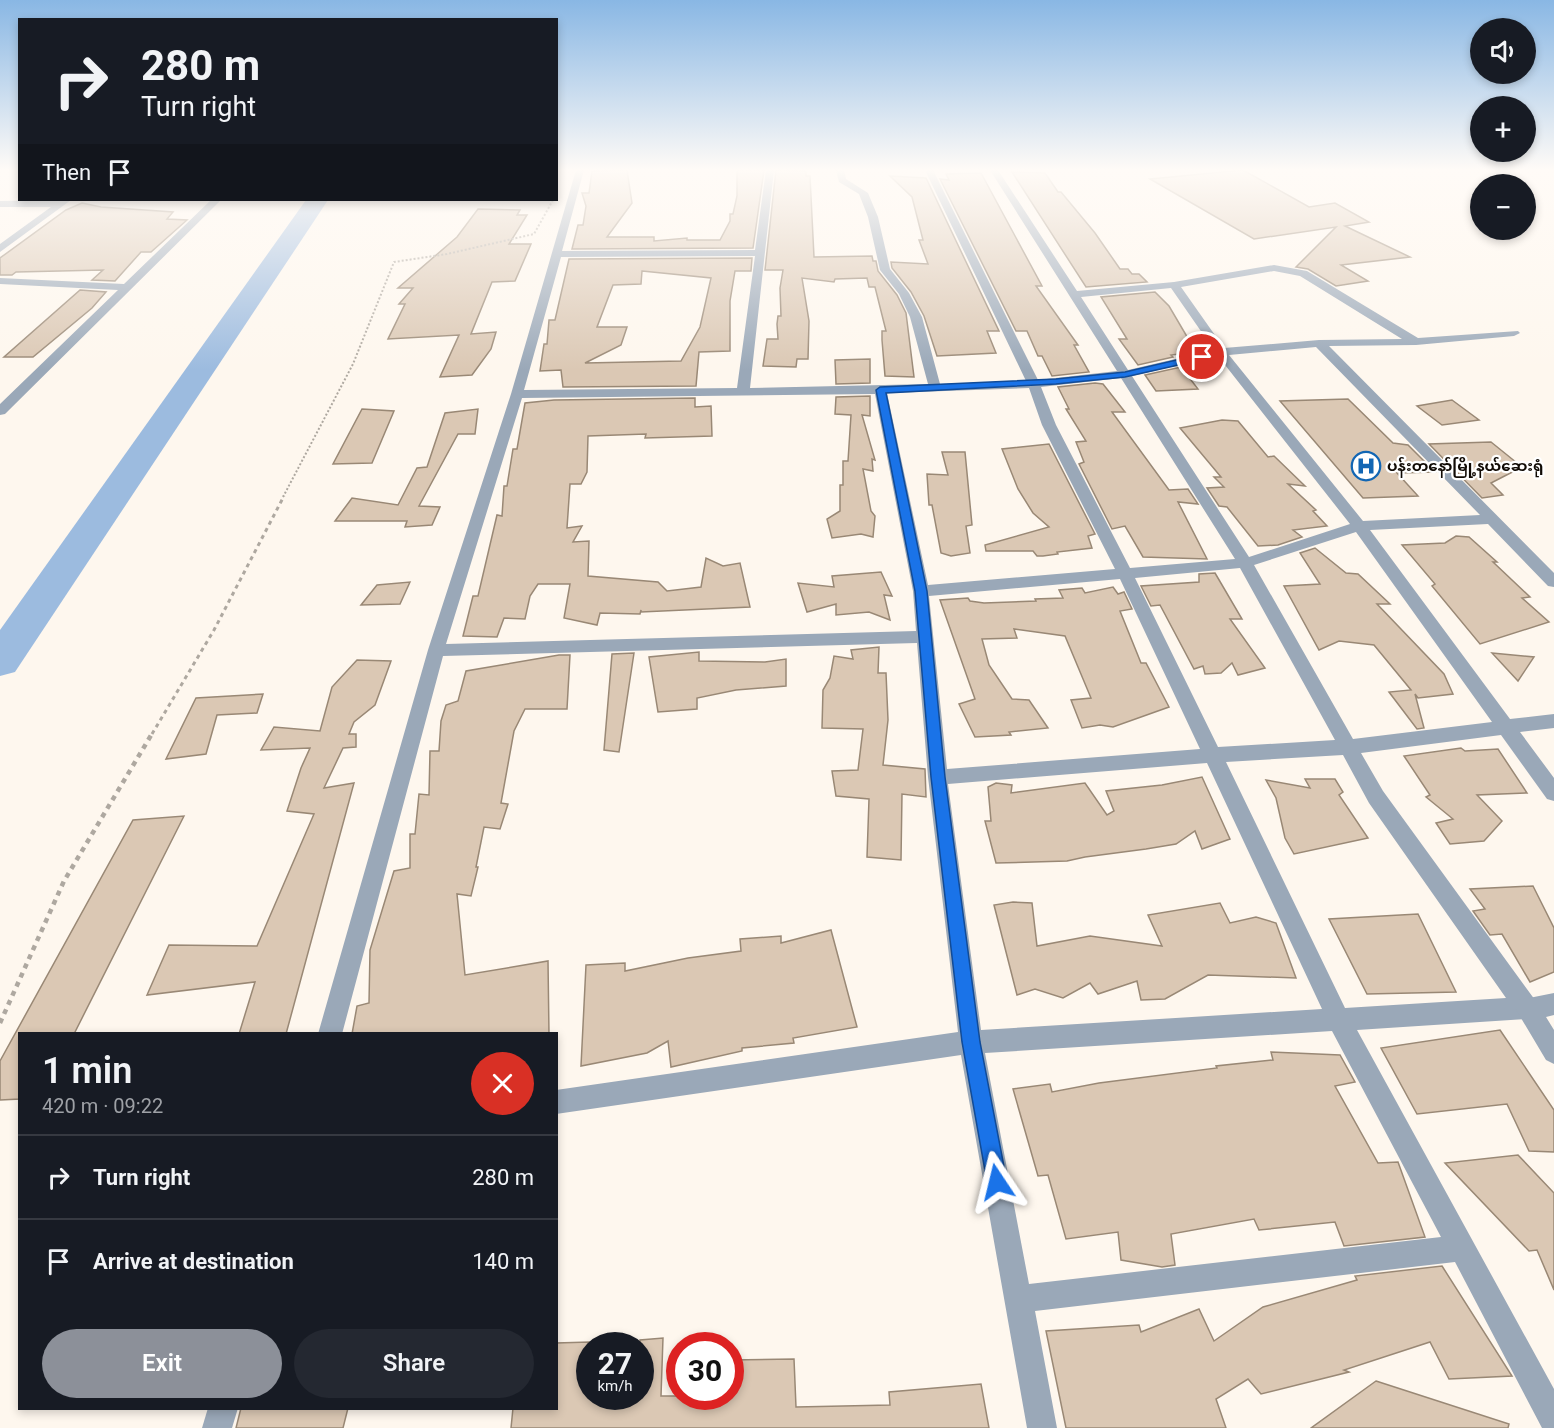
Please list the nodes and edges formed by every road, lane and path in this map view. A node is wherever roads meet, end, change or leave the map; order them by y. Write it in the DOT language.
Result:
graph roads {
  1 [pos="17,237"];
  2 [pos="178,237"];
  3 [pos="523,237"];
  4 [pos="562,237"];
  5 [pos="762,237"];
  6 [pos="877,237"];
  7 [pos="962,237"];
  8 [pos="1036,237"];
  9 [pos="0,249"];
  10 [pos="760,253"];
  11 [pos="557,254"];
  12 [pos="0,281"];
  13 [pos="1174,285"];
  14 [pos="125,287"];
  15 [pos="1072,295"];
  16 [pos="1514,333"];
  17 [pos="1416,342"];
  18 [pos="1319,343"];
  19 [pos="1221,352"];
  20 [pos="1125,374"];
  21 [pos="1034,384"];
  22 [pos="935,388"];
  23 [pos="880,390"];
  24 [pos="743,391"];
  25 [pos="517,394"];
  26 [pos="0,411"];
  27 [pos="1492,519"];
  28 [pos="1359,526"];
  29 [pos="1245,563"];
  30 [pos="1123,574"];
  31 [pos="1554,582"];
  32 [pos="921,591"];
  33 [pos="925,637"];
  34 [pos="436,650"];
  35 [pos="1554,722"];
  36 [pos="1504,727"];
  37 [pos="1348,747"];
  38 [pos="1213,755"];
  39 [pos="938,777"];
  40 [pos="1554,792"];
  41 [pos="1554,1004"];
  42 [pos="1527,1008"];
  43 [pos="1338,1020"];
  44 [pos="0,1023"];
  45 [pos="331,1032"];
  46 [pos="971,1042"];
  47 [pos="1554,1052"];
  48 [pos="558,1102"];
  49 [pos="1462,1248"];
  50 [pos="1018,1299"];
  51 [pos="222,1410"];
  52 [pos="1554,1419"];
  53 [pos="217,1428"];
  54 [pos="1042,1428"];
  1 -- 9 [label="street"];
  2 -- 14 [label="street"];
  3 -- 44 [label="path"];
  4 -- 11 [label="street"];
  5 -- 10 [label="street"];
  6 -- 22 [label="street"];
  7 -- 21 [label="street"];
  8 -- 15 [label="street"];
  10 -- 11 [label="street"];
  10 -- 24 [label="street"];
  11 -- 25 [label="street"];
  12 -- 14 [label="street"];
  13 -- 15 [label="street"];
  13 -- 17 [label="street"];
  13 -- 19 [label="street"];
  14 -- 26 [label="street"];
  15 -- 20 [label="street"];
  16 -- 17 [label="street"];
  17 -- 18 [label="street"];
  18 -- 19 [label="street"];
  18 -- 27 [label="street"];
  19 -- 20 [label="street"];
  19 -- 28 [label="street"];
  20 -- 21 [label="street"];
  20 -- 29 [label="street"];
  21 -- 22 [label="street"];
  21 -- 30 [label="street"];
  22 -- 23 [label="street"];
  23 -- 24 [label="street"];
  23 -- 32 [label="street"];
  24 -- 25 [label="street"];
  25 -- 34 [label="street"];
  27 -- 28 [label="street"];
  27 -- 31 [label="street"];
  28 -- 29 [label="street"];
  28 -- 36 [label="street"];
  29 -- 30 [label="street"];
  29 -- 37 [label="street"];
  30 -- 32 [label="street"];
  30 -- 38 [label="street"];
  32 -- 33 [label="street"];
  33 -- 34 [label="street"];
  33 -- 39 [label="street"];
  34 -- 45 [label="street"];
  35 -- 36 [label="street"];
  36 -- 37 [label="street"];
  36 -- 40 [label="street"];
  37 -- 38 [label="street"];
  37 -- 42 [label="street"];
  38 -- 39 [label="street"];
  38 -- 43 [label="street"];
  39 -- 46 [label="street"];
  41 -- 42 [label="street"];
  42 -- 43 [label="street"];
  42 -- 47 [label="street"];
  43 -- 46 [label="street"];
  43 -- 49 [label="street"];
  46 -- 48 [label="street"];
  46 -- 50 [label="street"];
  49 -- 50 [label="street"];
  49 -- 52 [label="street"];
  50 -- 54 [label="street"];
  51 -- 53 [label="street"];
}
